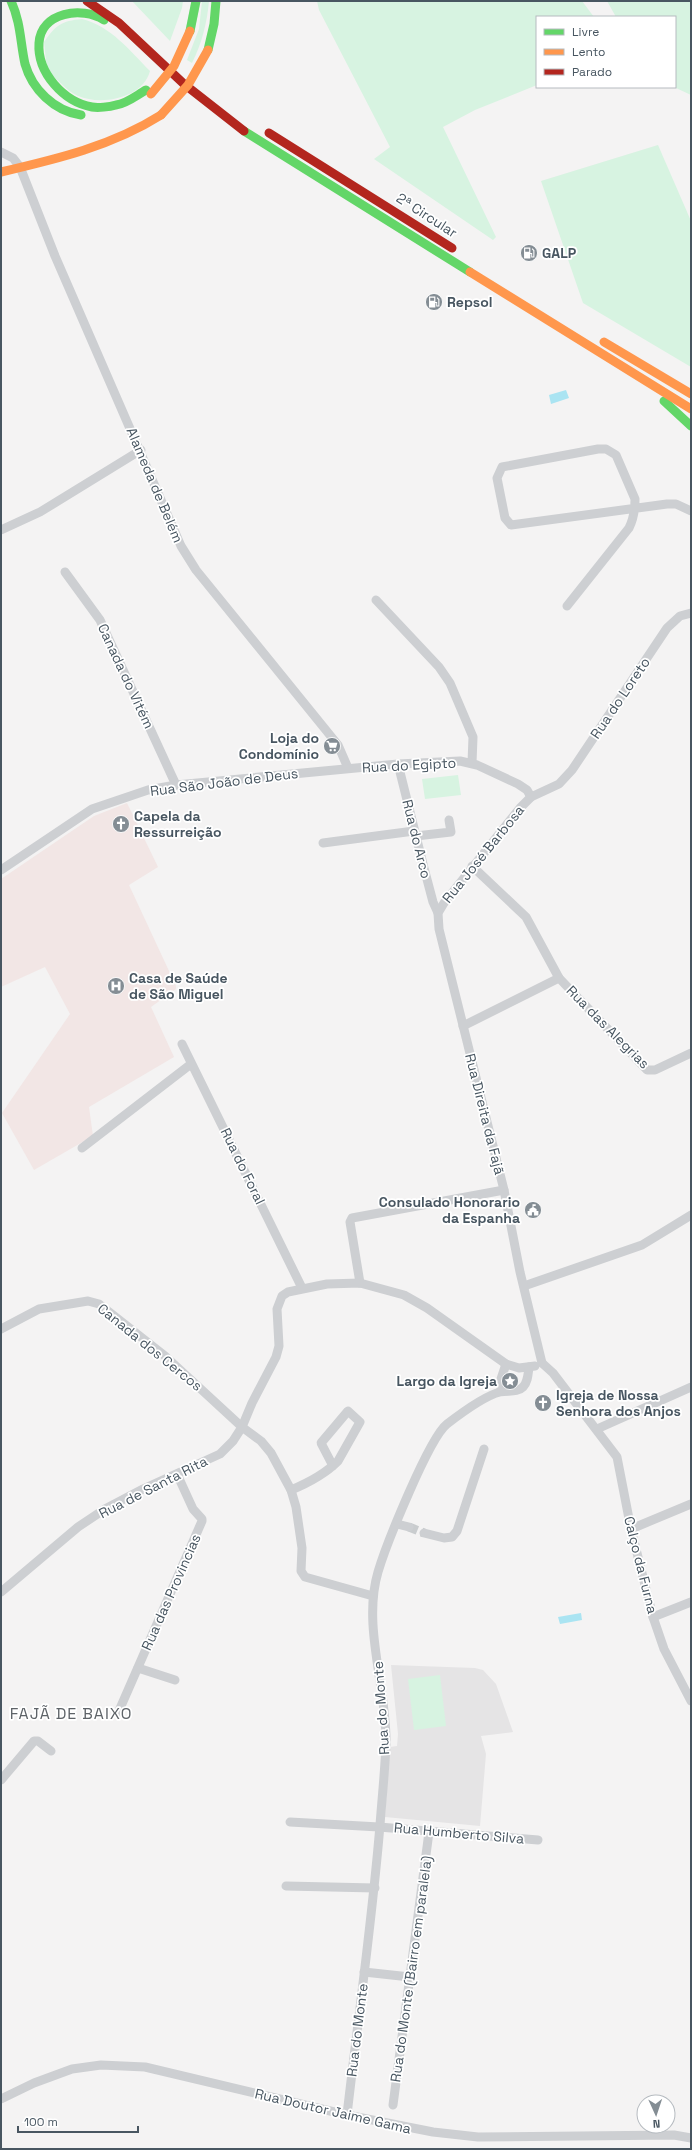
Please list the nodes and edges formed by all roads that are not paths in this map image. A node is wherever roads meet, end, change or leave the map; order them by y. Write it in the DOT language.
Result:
graph roads {
  1 [pos="11,1"];
  2 [pos="87,1"];
  3 [pos="190,1"];
  4 [pos="196,1"];
  5 [pos="216,1"];
  6 [pos="115,9"];
  7 [pos="126,17"];
  8 [pos="126,29"];
  9 [pos="187,29"];
  10 [pos="169,55"];
  11 [pos="148,92"];
  12 [pos="224,103"];
  13 [pos="259,127"];
  14 [pos="1,152"];
  15 [pos="20,167"];
  16 [pos="1,172"];
  17 [pos="459,252"];
  18 [pos="594,336"];
  19 [pos="643,379"];
  20 [pos="691,394"];
  21 [pos="691,409"];
  22 [pos="691,426"];
  23 [pos="141,450"];
  24 [pos="635,507"];
  25 [pos="691,511"];
  26 [pos="1,530"];
  27 [pos="66,572"];
  28 [pos="376,600"];
  29 [pos="567,606"];
  30 [pos="691,612"];
  31 [pos="472,763"];
  32 [pos="398,764"];
  33 [pos="348,768"];
  34 [pos="176,785"];
  35 [pos="531,797"];
  36 [pos="449,820"];
  37 [pos="415,834"];
  38 [pos="323,843"];
  39 [pos="472,866"];
  40 [pos="1,870"];
  41 [pos="438,913"];
  42 [pos="559,978"];
  43 [pos="463,1026"];
  44 [pos="182,1044"];
  45 [pos="691,1053"];
  46 [pos="191,1064"];
  47 [pos="82,1148"];
  48 [pos="504,1190"];
  49 [pos="691,1215"];
  50 [pos="360,1282"];
  51 [pos="524,1286"];
  52 [pos="302,1288"];
  53 [pos="1,1329"];
  54 [pos="542,1363"];
  55 [pos="506,1364"];
  56 [pos="529,1367"];
  57 [pos="691,1387"];
  58 [pos="500,1391"];
  59 [pos="242,1427"];
  60 [pos="597,1429"];
  61 [pos="484,1449"];
  62 [pos="332,1466"];
  63 [pos="177,1474"];
  64 [pos="291,1490"];
  65 [pos="691,1504"];
  66 [pos="397,1524"];
  67 [pos="409,1528"];
  68 [pos="631,1529"];
  69 [pos="424,1533"];
  70 [pos="1,1592"];
  71 [pos="373,1596"];
  72 [pos="691,1602"];
  73 [pos="653,1617"];
  74 [pos="138,1668"];
  75 [pos="175,1680"];
  76 [pos="691,1701"];
  77 [pos="118,1713"];
  78 [pos="51,1751"];
  79 [pos="1,1780"];
  80 [pos="290,1822"];
  81 [pos="379,1827"];
  82 [pos="429,1832"];
  83 [pos="538,1840"];
  84 [pos="286,1886"];
  85 [pos="375,1888"];
  86 [pos="364,1972"];
  87 [pos="410,1977"];
  88 [pos="1,2099"];
  89 [pos="393,2105"];
  90 [pos="347,2115"];
  91 [pos="691,2130"];
  92 [pos="674,2135"];
  93 [pos="691,2138"];
  1 -- 11 [label="main road"];
  2 -- 8 [label="main road, 2ª Circular"];
  3 -- 9 [label="main road"];
  4 -- 9 [label="main road"];
  5 -- 15 [label="main road, bridge"];
  6 -- 7 [label="main road"];
  8 -- 11 [label="main road"];
  8 -- 19 [label="main road, 2ª Circular"];
  9 -- 11 [label="main road"];
  10 -- 12 [label="main road"];
  13 -- 17 [label="main road, 2ª Circular"];
  14 -- 15 [label="street"];
  15 -- 16 [label="main road"];
  15 -- 23 [label="street, Alameda de Belém"];
  18 -- 20 [label="main road"];
  19 -- 21 [label="main road, 2ª Circular"];
  19 -- 22 [label="main road"];
  23 -- 26 [label="street"];
  23 -- 33 [label="street, Alameda de Belém"];
  24 -- 24 [label="street"];
  24 -- 25 [label="street"];
  24 -- 29 [label="street"];
  27 -- 34 [label="street, Canada do Vitém"];
  28 -- 31 [label="street"];
  30 -- 35 [label="street, Rua do Loreto"];
  31 -- 32 [label="street, Rua do Egipto"];
  31 -- 35 [label="street, Rua do Egipto"];
  32 -- 33 [label="street, Rua do Egipto"];
  32 -- 37 [label="street, Rua do Arco"];
  33 -- 34 [label="street, Rua São João de Deus"];
  34 -- 40 [label="street, Rua São João de Deus"];
  35 -- 39 [label="street, Rua José Barbosa"];
  36 -- 37 [label="street"];
  37 -- 38 [label="street"];
  37 -- 41 [label="street, Rua do Arco"];
  39 -- 41 [label="street, Rua José Barbosa"];
  39 -- 42 [label="street"];
  41 -- 43 [label="street, Rua Direita da Fajã"];
  42 -- 43 [label="street, Rua das Alegrias"];
  42 -- 45 [label="street, Rua das Alegrias"];
  43 -- 48 [label="street, Rua Direita da Fajã"];
  44 -- 46 [label="street, Rua do Foral"];
  46 -- 47 [label="street"];
  46 -- 52 [label="street, Rua do Foral"];
  48 -- 50 [label="street"];
  48 -- 51 [label="street, Rua Direita da Fajã"];
  49 -- 51 [label="street"];
  50 -- 52 [label="street"];
  50 -- 55 [label="street"];
  51 -- 54 [label="street, Rua Direita da Fajã"];
  52 -- 59 [label="street, Rua de Santa Rita"];
  53 -- 59 [label="street, Canada dos Cercos"];
  54 -- 56 [label="street"];
  54 -- 60 [label="street, Calço da Furna"];
  55 -- 56 [label="street"];
  55 -- 58 [label="street"];
  56 -- 58 [label="street, Rua do Monte"];
  57 -- 60 [label="street"];
  58 -- 66 [label="street, Rua do Monte"];
  59 -- 63 [label="street, Rua de Santa Rita"];
  59 -- 64 [label="street, Canada dos Cercos"];
  60 -- 68 [label="street, Calço da Furna"];
  61 -- 69 [label="street"];
  62 -- 62 [label="street"];
  62 -- 64 [label="street"];
  63 -- 70 [label="street, Rua de Santa Rita"];
  63 -- 74 [label="street, Rua das Provincias"];
  64 -- 71 [label="street, Canada dos Cercos"];
  65 -- 68 [label="street"];
  66 -- 67 [label="street"];
  66 -- 71 [label="street, Rua do Monte"];
  68 -- 73 [label="street, Calço da Furna"];
  71 -- 81 [label="street, Rua do Monte"];
  72 -- 73 [label="street"];
  73 -- 76 [label="street, Calço da Furna"];
  74 -- 75 [label="street"];
  74 -- 77 [label="street, Rua das Provincias"];
  78 -- 79 [label="street"];
  80 -- 81 [label="street, Rua Humberto Silva"];
  81 -- 82 [label="street, Rua Humberto Silva"];
  81 -- 85 [label="street, Rua do Monte"];
  82 -- 83 [label="street, Rua Humberto Silva"];
  82 -- 87 [label="street, Rua do Monte (Bairro em paralela)"];
  84 -- 85 [label="street"];
  85 -- 86 [label="street, Rua do Monte"];
  86 -- 87 [label="street"];
  86 -- 90 [label="street, Rua do Monte"];
  87 -- 89 [label="street, Rua do Monte (Bairro em paralela)"];
  88 -- 90 [label="street, Rua Doutor Jaime Gama"];
  90 -- 92 [label="street, Rua Doutor Jaime Gama"];
  91 -- 92 [label="street, Rua Doutor Jaime Gama"];
  92 -- 93 [label="street, Rua Doutor Jaime Gama"];
}
